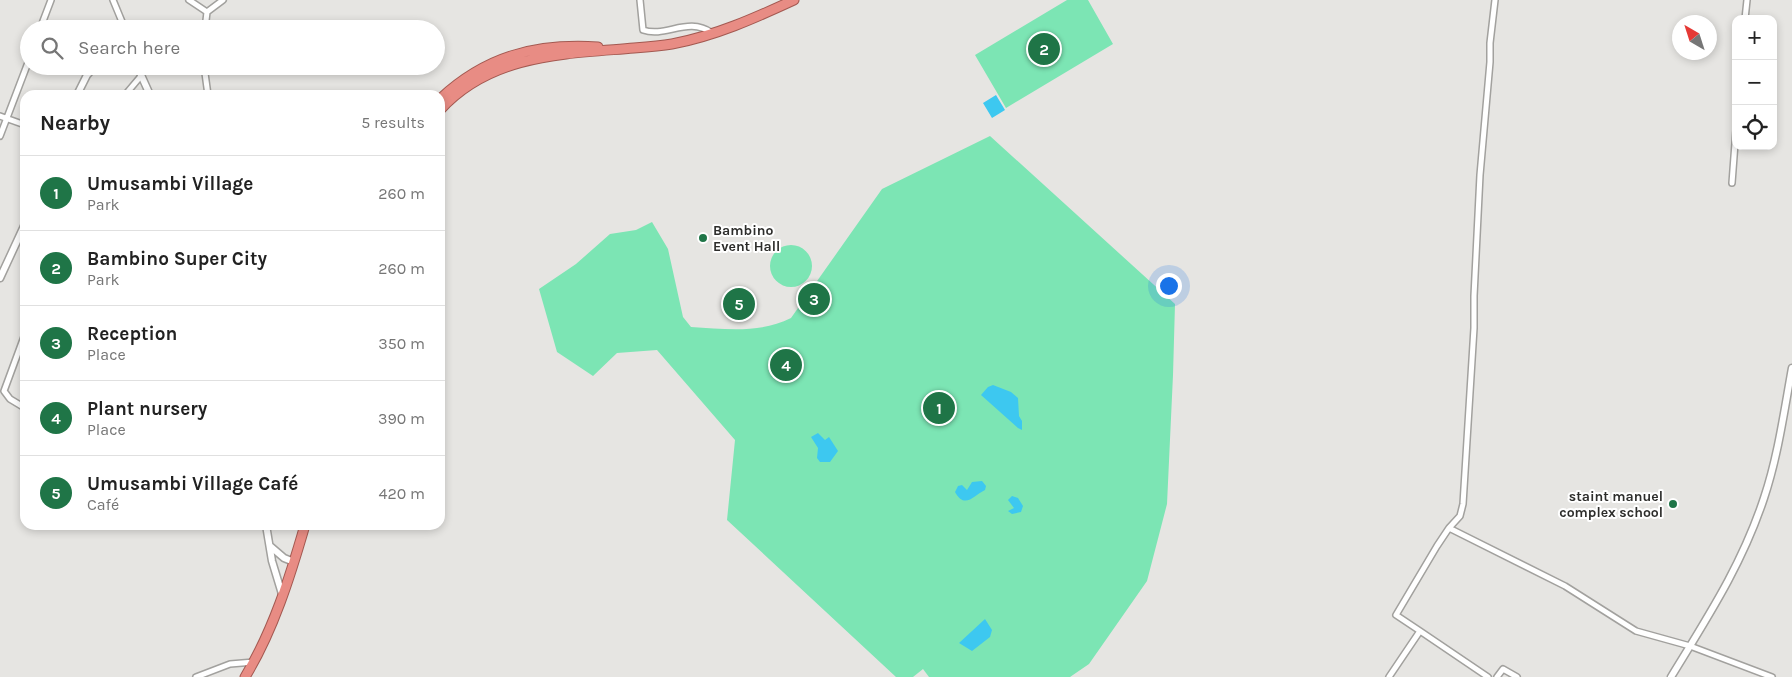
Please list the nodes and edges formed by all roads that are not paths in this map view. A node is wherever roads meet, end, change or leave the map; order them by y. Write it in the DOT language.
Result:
graph roads {
  1 [pos="51,0"];
  2 [pos="113,0"];
  3 [pos="189,0"];
  4 [pos="223,0"];
  5 [pos="640,0"];
  6 [pos="794,0"];
  7 [pos="1495,0"];
  8 [pos="1746,0"];
  9 [pos="207,12"];
  10 [pos="1744,15"];
  11 [pos="43,20"];
  12 [pos="121,20"];
  13 [pos="206,20"];
  14 [pos="712,34"];
  15 [pos="626,48"];
  16 [pos="23,75"];
  17 [pos="86,75"];
  18 [pos="205,75"];
  19 [pos="141,76"];
  20 [pos="80,90"];
  21 [pos="129,90"];
  22 [pos="148,90"];
  23 [pos="207,90"];
  24 [pos="445,94"];
  25 [pos="445,106"];
  26 [pos="0,116"];
  27 [pos="7,118"];
  28 [pos="20,124"];
  29 [pos="0,136"];
  30 [pos="1734,150"];
  31 [pos="1732,183"];
  32 [pos="20,235"];
  33 [pos="0,278"];
  34 [pos="20,348"];
  35 [pos="1792,368"];
  36 [pos="20,405"];
  37 [pos="1449,528"];
  38 [pos="267,530"];
  39 [pos="304,530"];
  40 [pos="270,546"];
  41 [pos="294,562"];
  42 [pos="282,594"];
  43 [pos="1420,631"];
  44 [pos="1690,646"];
  45 [pos="254,662"];
  46 [pos="196,677"];
  47 [pos="245,677"];
  48 [pos="1390,677"];
  49 [pos="1488,677"];
  50 [pos="1497,677"];
  51 [pos="1517,677"];
  52 [pos="1671,677"];
  53 [pos="1772,677"];
  1 -- 11 [label="street"];
  2 -- 12 [label="street"];
  3 -- 9 [label="street"];
  4 -- 9 [label="street"];
  5 -- 14 [label="street"];
  6 -- 14 [label="highway"];
  7 -- 37 [label="street"];
  8 -- 10 [label="street"];
  9 -- 13 [label="street"];
  14 -- 15 [label="highway"];
  15 -- 24 [label="highway"];
  15 -- 25 [label="highway"];
  16 -- 27 [label="street"];
  17 -- 20 [label="street"];
  18 -- 23 [label="street"];
  19 -- 21 [label="street"];
  19 -- 22 [label="street"];
  26 -- 27 [label="street"];
  27 -- 28 [label="street"];
  27 -- 29 [label="street"];
  30 -- 31 [label="street"];
  32 -- 33 [label="street"];
  34 -- 36 [label="street"];
  35 -- 44 [label="street"];
  37 -- 43 [label="street"];
  37 -- 44 [label="street"];
  38 -- 40 [label="street"];
  39 -- 41 [label="highway"];
  40 -- 41 [label="street"];
  40 -- 42 [label="street"];
  41 -- 42 [label="highway"];
  42 -- 45 [label="highway"];
  43 -- 48 [label="street"];
  43 -- 49 [label="street"];
  44 -- 52 [label="street"];
  44 -- 53 [label="street"];
  45 -- 46 [label="street"];
  45 -- 47 [label="highway"];
  50 -- 51 [label="street"];
}
